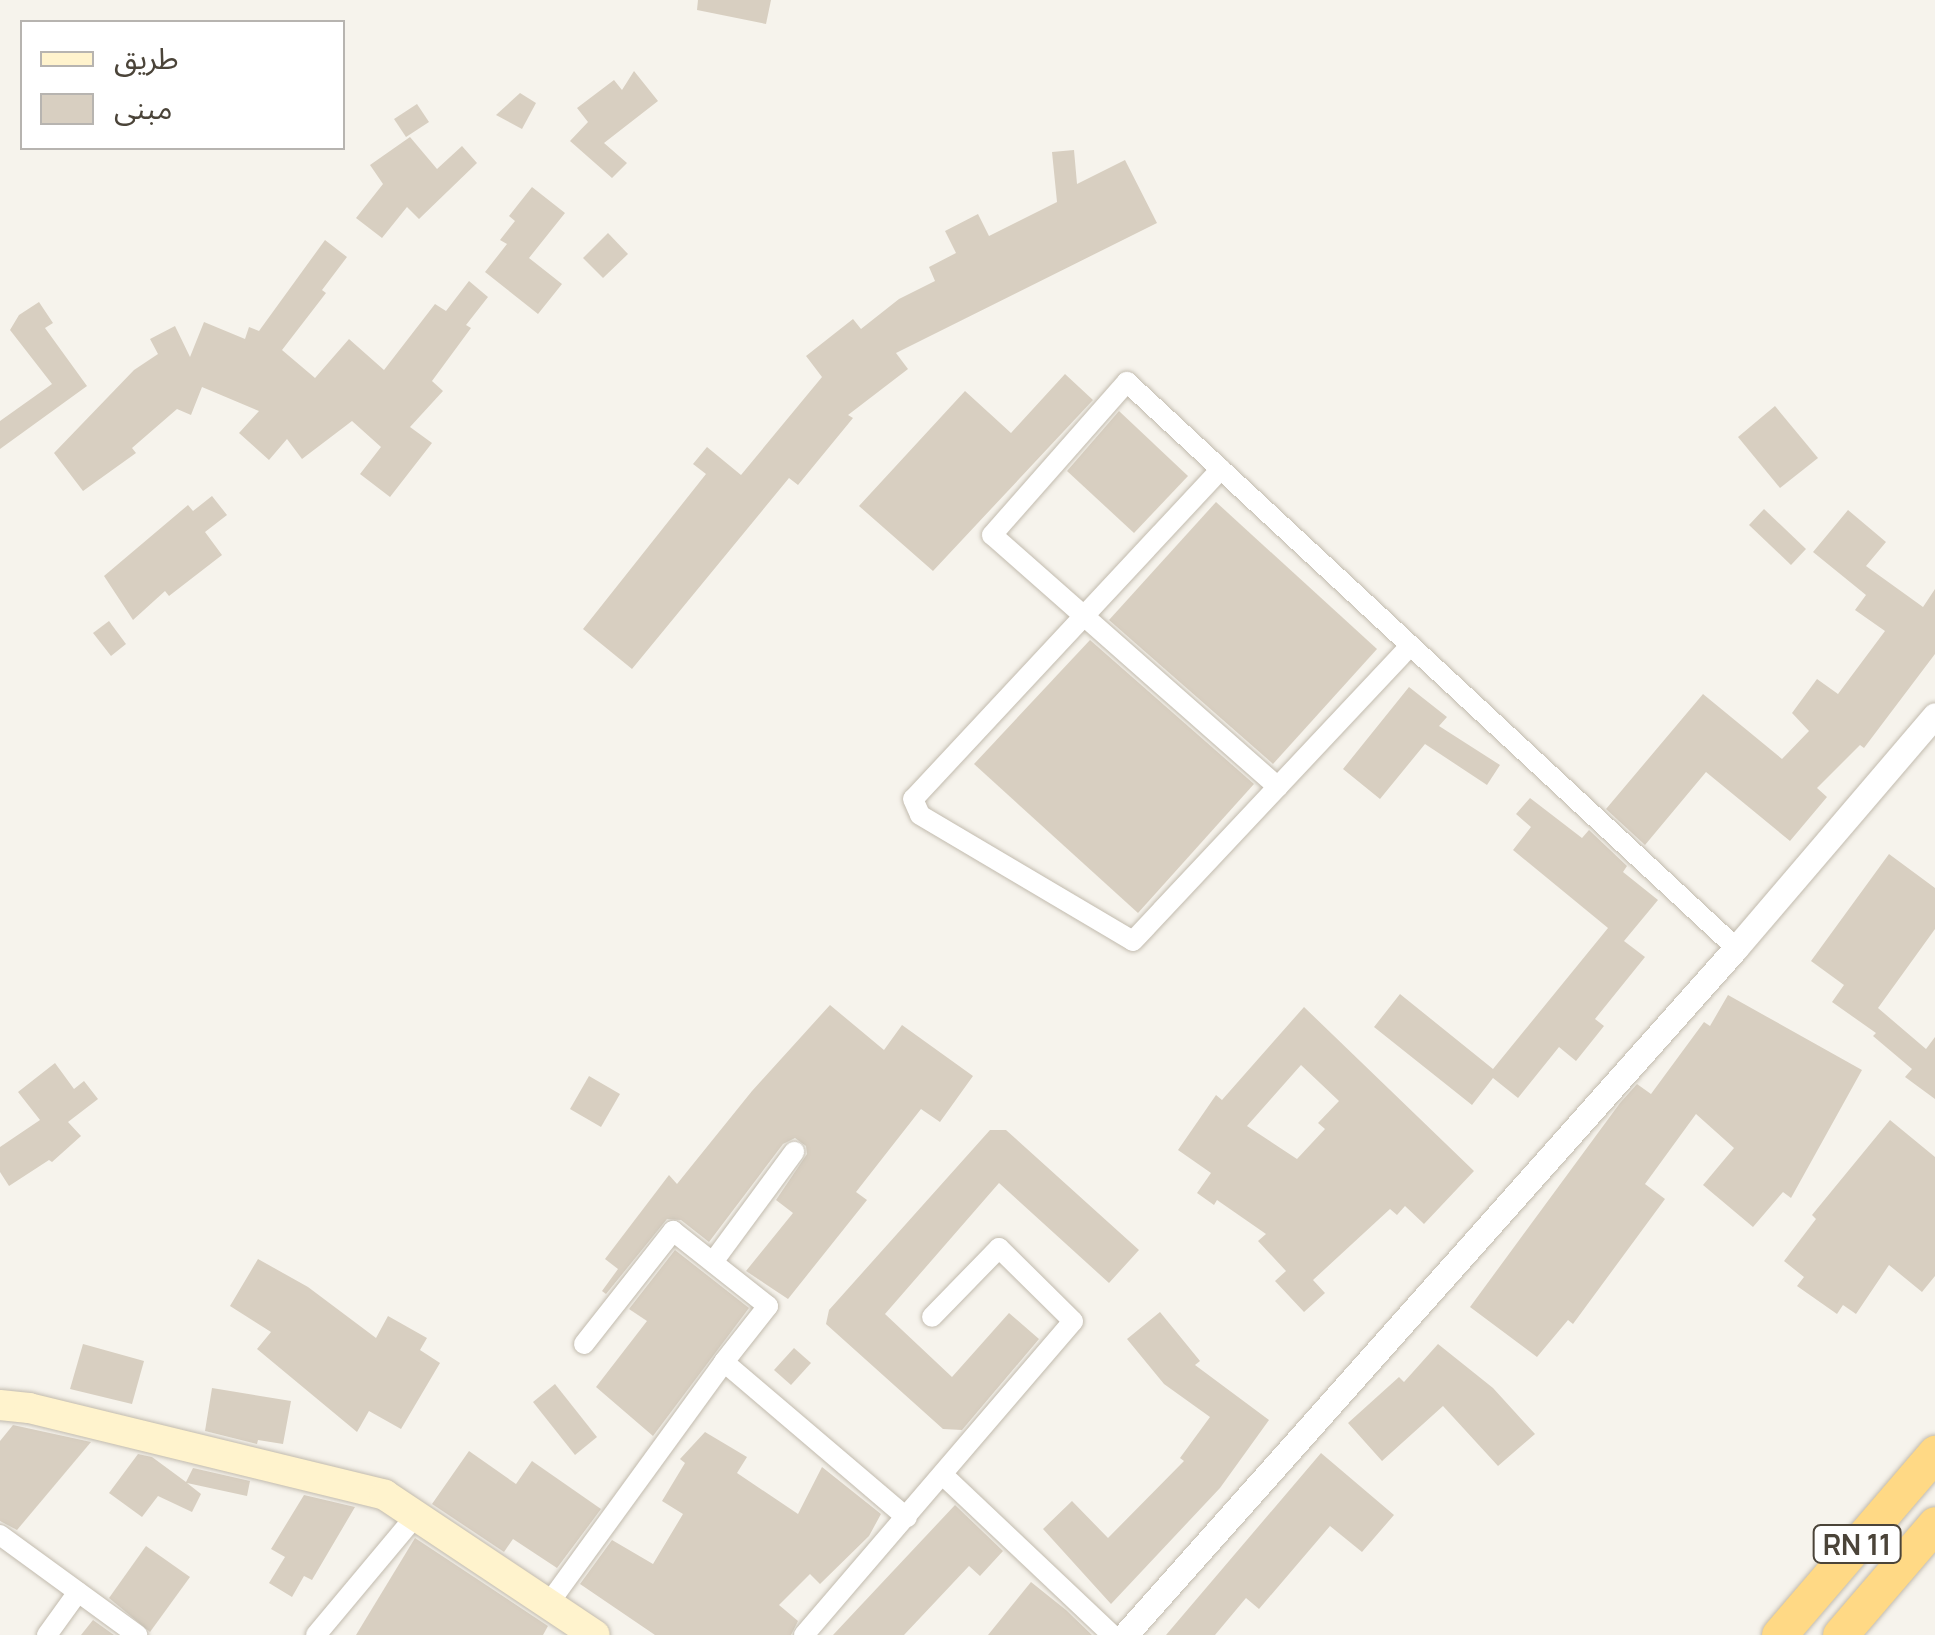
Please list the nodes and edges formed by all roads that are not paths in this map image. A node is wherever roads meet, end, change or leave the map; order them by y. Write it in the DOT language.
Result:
graph roads {
  1 [pos="1221,469"];
  2 [pos="1084,616"];
  3 [pos="1410,646"];
  4 [pos="1935,715"];
  5 [pos="1278,787"];
  6 [pos="1736,948"];
  7 [pos="794,1152"];
  8 [pos="713,1262"];
  9 [pos="932,1316"];
  10 [pos="584,1344"];
  11 [pos="724,1362"];
  12 [pos="0,1406"];
  13 [pos="1935,1452"];
  14 [pos="944,1476"];
  15 [pos="418,1514"];
  16 [pos="907,1518"];
  17 [pos="1935,1524"];
  18 [pos="0,1535"];
  19 [pos="78,1592"];
  20 [pos="555,1618"];
  21 [pos="47,1635"];
  22 [pos="137,1635"];
  23 [pos="316,1635"];
  24 [pos="595,1635"];
  25 [pos="804,1635"];
  26 [pos="1112,1635"];
  27 [pos="1125,1635"];
  28 [pos="1779,1635"];
  29 [pos="1840,1635"];
  1 -- 2 [label="street"];
  1 -- 2 [label="street"];
  1 -- 3 [label="street"];
  2 -- 5 [label="street"];
  2 -- 5 [label="street"];
  3 -- 5 [label="street"];
  3 -- 6 [label="street"];
  4 -- 6 [label="street"];
  6 -- 27 [label="street"];
  7 -- 8 [label="street"];
  8 -- 10 [label="street"];
  8 -- 11 [label="street"];
  9 -- 14 [label="street"];
  11 -- 16 [label="street"];
  11 -- 20 [label="street"];
  12 -- 15 [label="main road"];
  13 -- 28 [label="highway, RN 11"];
  14 -- 16 [label="street"];
  14 -- 26 [label="street"];
  15 -- 20 [label="main road"];
  15 -- 23 [label="street"];
  16 -- 25 [label="street"];
  17 -- 29 [label="highway, RN 11"];
  18 -- 19 [label="street"];
  19 -- 21 [label="street"];
  19 -- 22 [label="street"];
  20 -- 24 [label="main road"];
}
